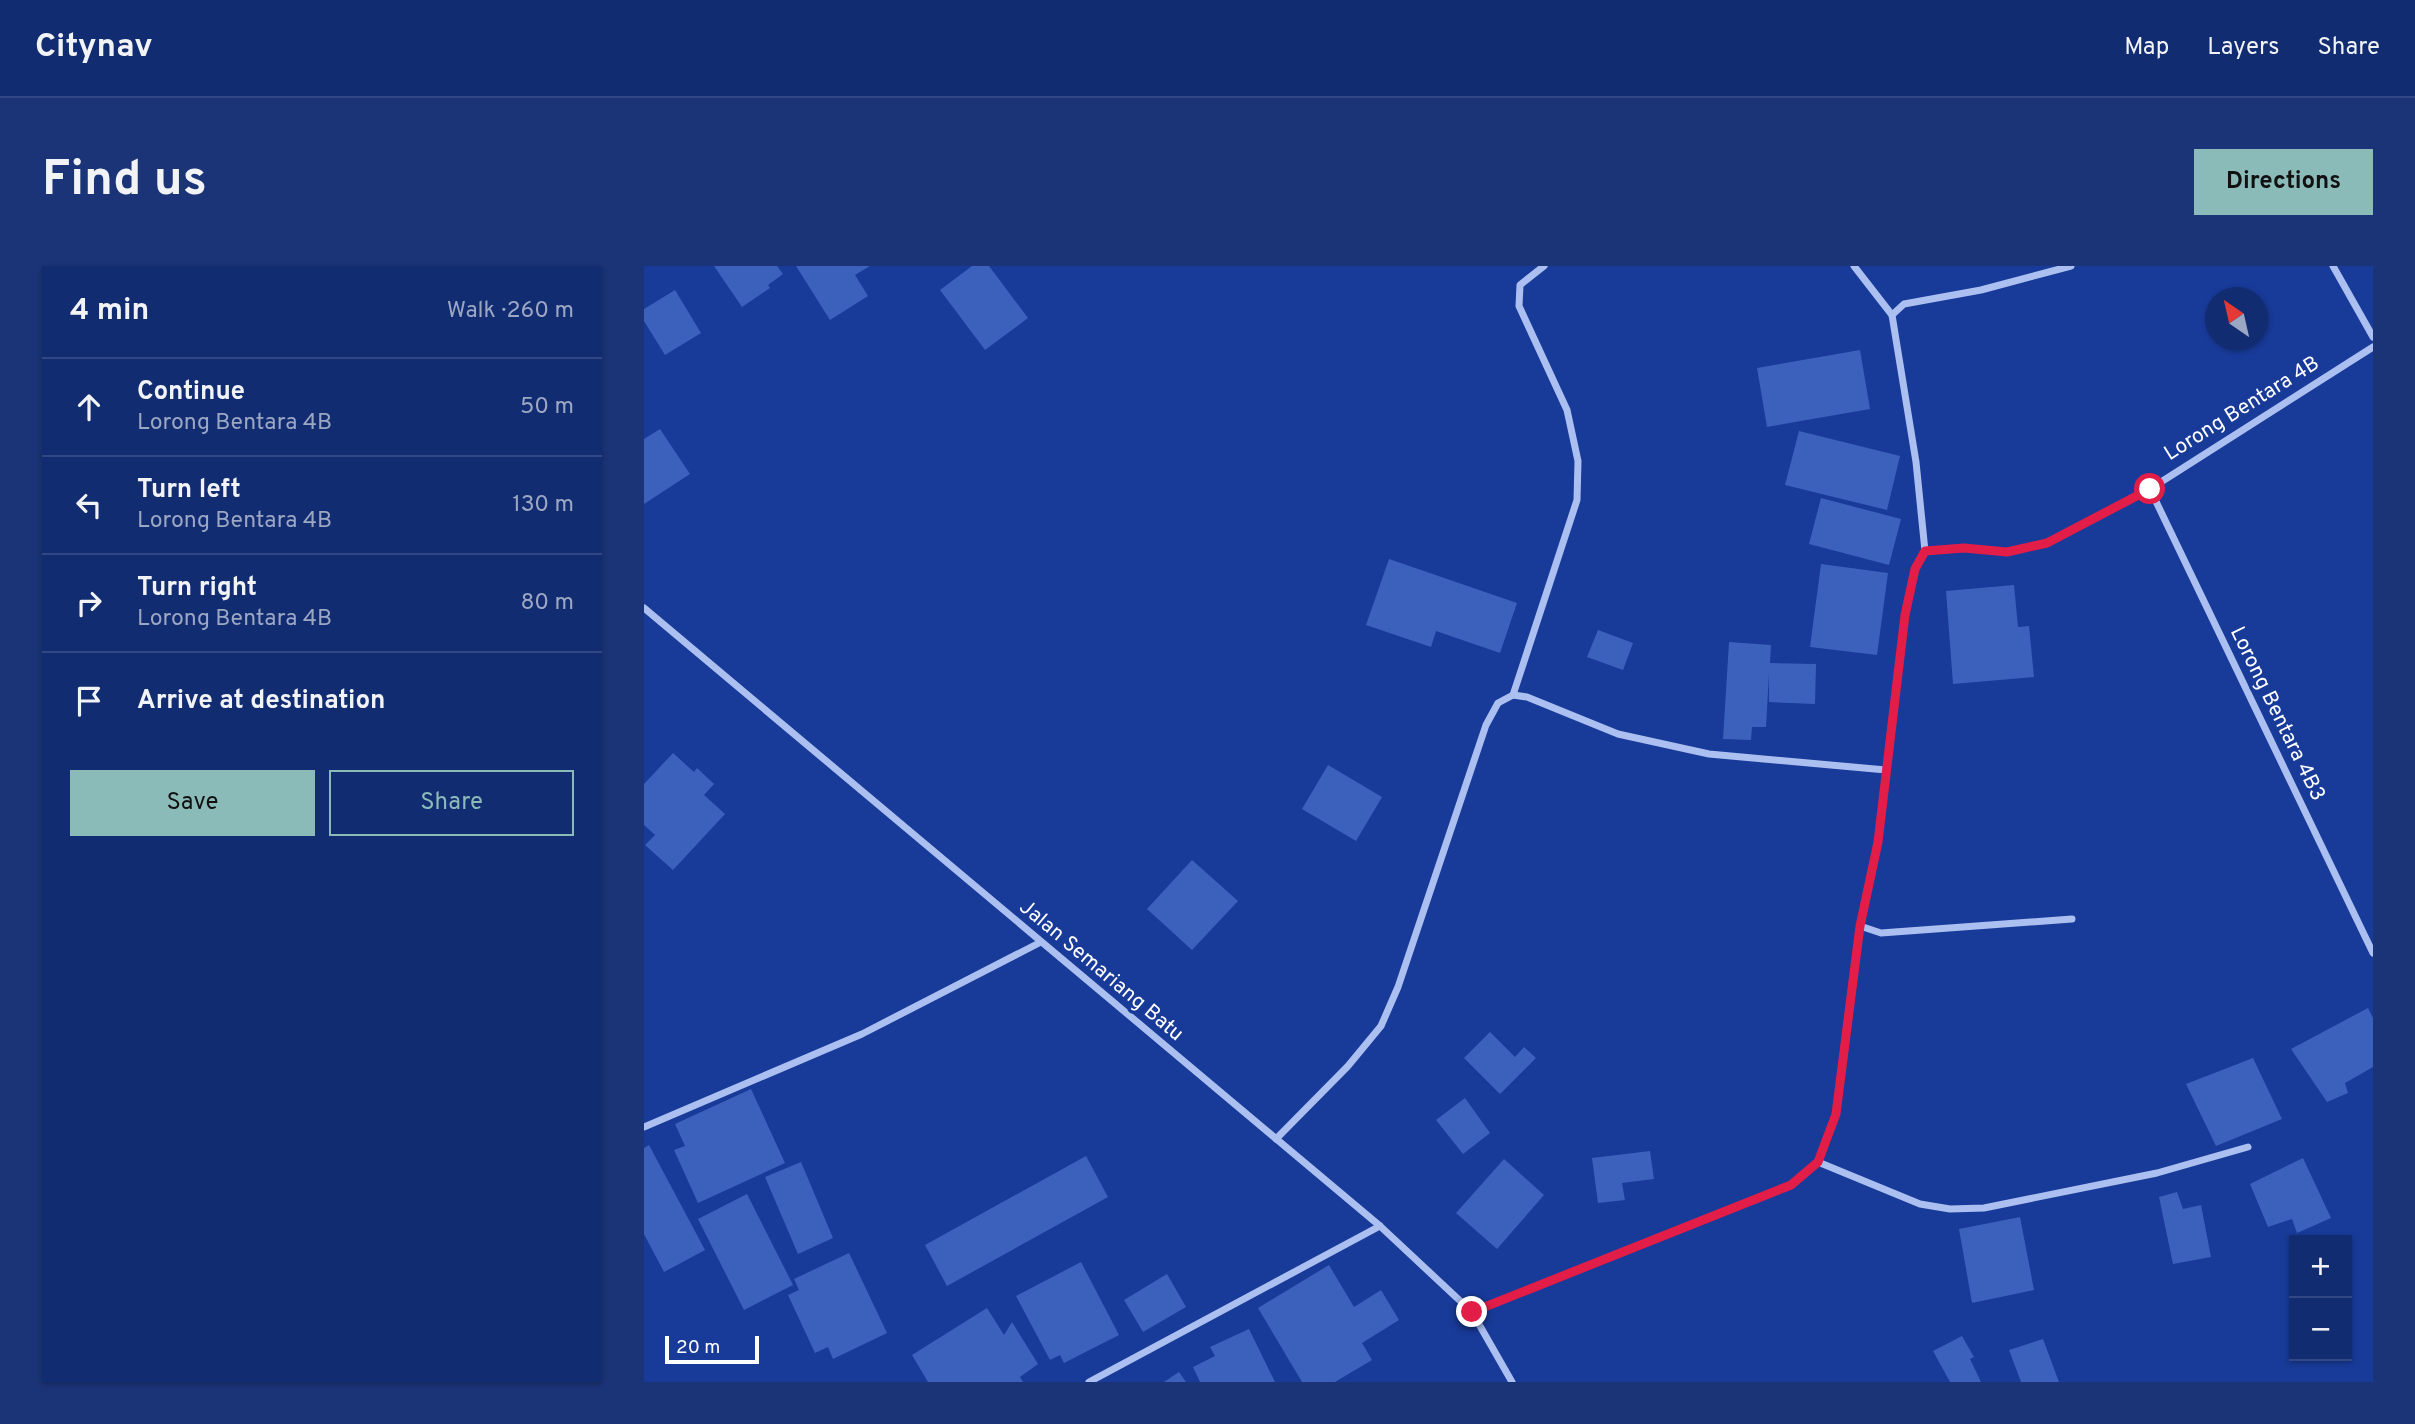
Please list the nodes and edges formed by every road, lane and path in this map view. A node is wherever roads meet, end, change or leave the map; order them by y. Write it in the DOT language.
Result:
graph roads {
  1 [pos="1544,266"];
  2 [pos="1854,266"];
  3 [pos="2071,266"];
  4 [pos="2333,266"];
  5 [pos="1892,315"];
  6 [pos="2373,337"];
  7 [pos="2373,347"];
  8 [pos="2150,489"];
  9 [pos="1925,551"];
  10 [pos="644,608"];
  11 [pos="1513,695"];
  12 [pos="1886,770"];
  13 [pos="2071,919"];
  14 [pos="1860,926"];
  15 [pos="1039,943"];
  16 [pos="2373,953"];
  17 [pos="644,1127"];
  18 [pos="1276,1139"];
  19 [pos="2248,1147"];
  20 [pos="1818,1162"];
  21 [pos="1380,1226"];
  22 [pos="1472,1312"];
  23 [pos="1088,1382"];
  24 [pos="1512,1382"];
  1 -- 11 [label="street"];
  2 -- 5 [label="street"];
  3 -- 5 [label="street"];
  4 -- 6 [label="street"];
  5 -- 9 [label="street"];
  7 -- 8 [label="street, Lorong Bentara 4B"];
  8 -- 9 [label="street, Lorong Bentara 4B"];
  8 -- 16 [label="street, Lorong Bentara 4B3"];
  9 -- 12 [label="street"];
  10 -- 15 [label="street, Jalan Semariang Batu"];
  11 -- 12 [label="street"];
  11 -- 18 [label="street"];
  12 -- 14 [label="street"];
  13 -- 14 [label="street"];
  14 -- 20 [label="street"];
  15 -- 17 [label="street"];
  15 -- 18 [label="street, Jalan Semariang Batu"];
  18 -- 21 [label="street, Jalan Semariang Batu"];
  19 -- 20 [label="street"];
  20 -- 22 [label="street"];
  21 -- 22 [label="street, Jalan Semariang Batu"];
  21 -- 23 [label="street"];
  22 -- 24 [label="street, Jalan Semariang Batu"];
}
